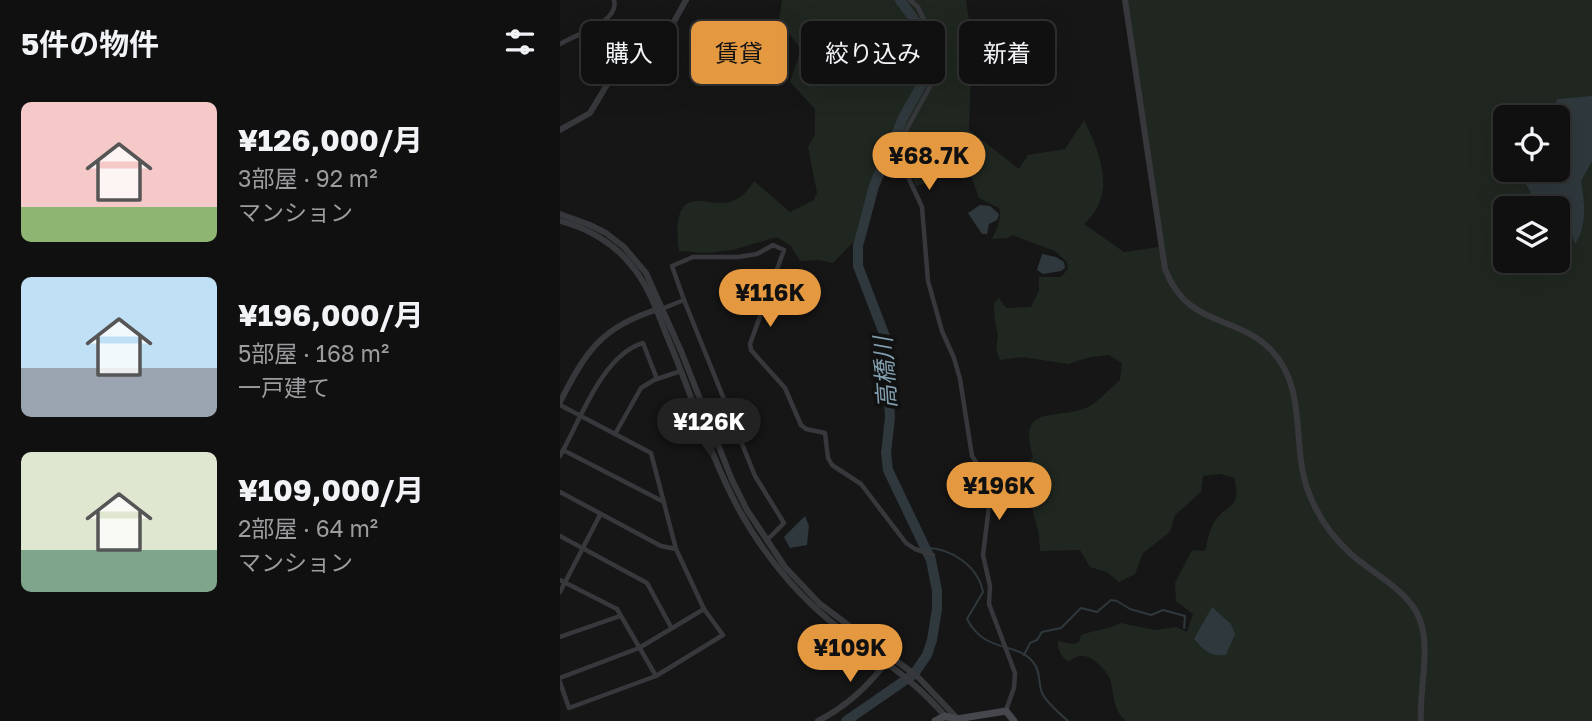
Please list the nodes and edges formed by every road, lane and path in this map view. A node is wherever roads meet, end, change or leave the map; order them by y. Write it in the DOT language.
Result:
graph roads {
  1 [pos="614,0"];
  2 [pos="686,0"];
  3 [pos="910,0"];
  4 [pos="1125,0"];
  5 [pos="560,44"];
  6 [pos="560,130"];
  7 [pos="560,214"];
  8 [pos="560,221"];
  9 [pos="684,300"];
  10 [pos="660,309"];
  11 [pos="682,370"];
  12 [pos="657,379"];
  13 [pos="560,403"];
  14 [pos="582,416"];
  15 [pos="615,434"];
  16 [pos="563,450"];
  17 [pos="560,456"];
  18 [pos="560,492"];
  19 [pos="664,502"];
  20 [pos="600,515"];
  21 [pos="560,536"];
  22 [pos="766,540"];
  23 [pos="582,548"];
  24 [pos="676,550"];
  25 [pos="933,555"];
  26 [pos="562,581"];
  27 [pos="560,592"];
  28 [pos="704,609"];
  29 [pos="620,616"];
  30 [pos="671,627"];
  31 [pos="560,637"];
  32 [pos="639,648"];
  33 [pos="888,659"];
  34 [pos="656,676"];
  35 [pos="915,679"];
  36 [pos="560,680"];
  37 [pos="1006,711"];
  38 [pos="953,719"];
  39 [pos="818,721"];
  40 [pos="935,721"];
  41 [pos="1014,721"];
  42 [pos="1421,721"];
  1 -- 5 [label="street"];
  2 -- 6 [label="street"];
  3 -- 37 [label="street"];
  4 -- 42 [label="street"];
  7 -- 10 [label="street"];
  8 -- 10 [label="street"];
  9 -- 10 [label="street"];
  9 -- 22 [label="street"];
  9 -- 25 [label="street"];
  10 -- 11 [label="street"];
  10 -- 13 [label="street"];
  10 -- 22 [label="street"];
  11 -- 12 [label="street"];
  11 -- 33 [label="street"];
  12 -- 14 [label="street"];
  12 -- 15 [label="street"];
  13 -- 14 [label="street"];
  14 -- 15 [label="street"];
  14 -- 16 [label="street"];
  15 -- 19 [label="street"];
  16 -- 17 [label="street"];
  16 -- 19 [label="street"];
  18 -- 20 [label="street"];
  19 -- 24 [label="street"];
  20 -- 23 [label="street"];
  20 -- 24 [label="street"];
  21 -- 23 [label="street"];
  22 -- 33 [label="street"];
  23 -- 26 [label="street"];
  23 -- 30 [label="street"];
  24 -- 28 [label="street"];
  26 -- 27 [label="street"];
  26 -- 29 [label="street"];
  28 -- 30 [label="street"];
  28 -- 34 [label="street"];
  29 -- 31 [label="street"];
  29 -- 32 [label="street"];
  30 -- 32 [label="street"];
  32 -- 34 [label="street"];
  32 -- 36 [label="street"];
  33 -- 35 [label="street"];
  33 -- 39 [label="street"];
  34 -- 36 [label="street"];
  35 -- 38 [label="street"];
  35 -- 38 [label="street"];
  37 -- 38 [label="main road"];
  37 -- 41 [label="main road"];
  38 -- 40 [label="main road"];
}
